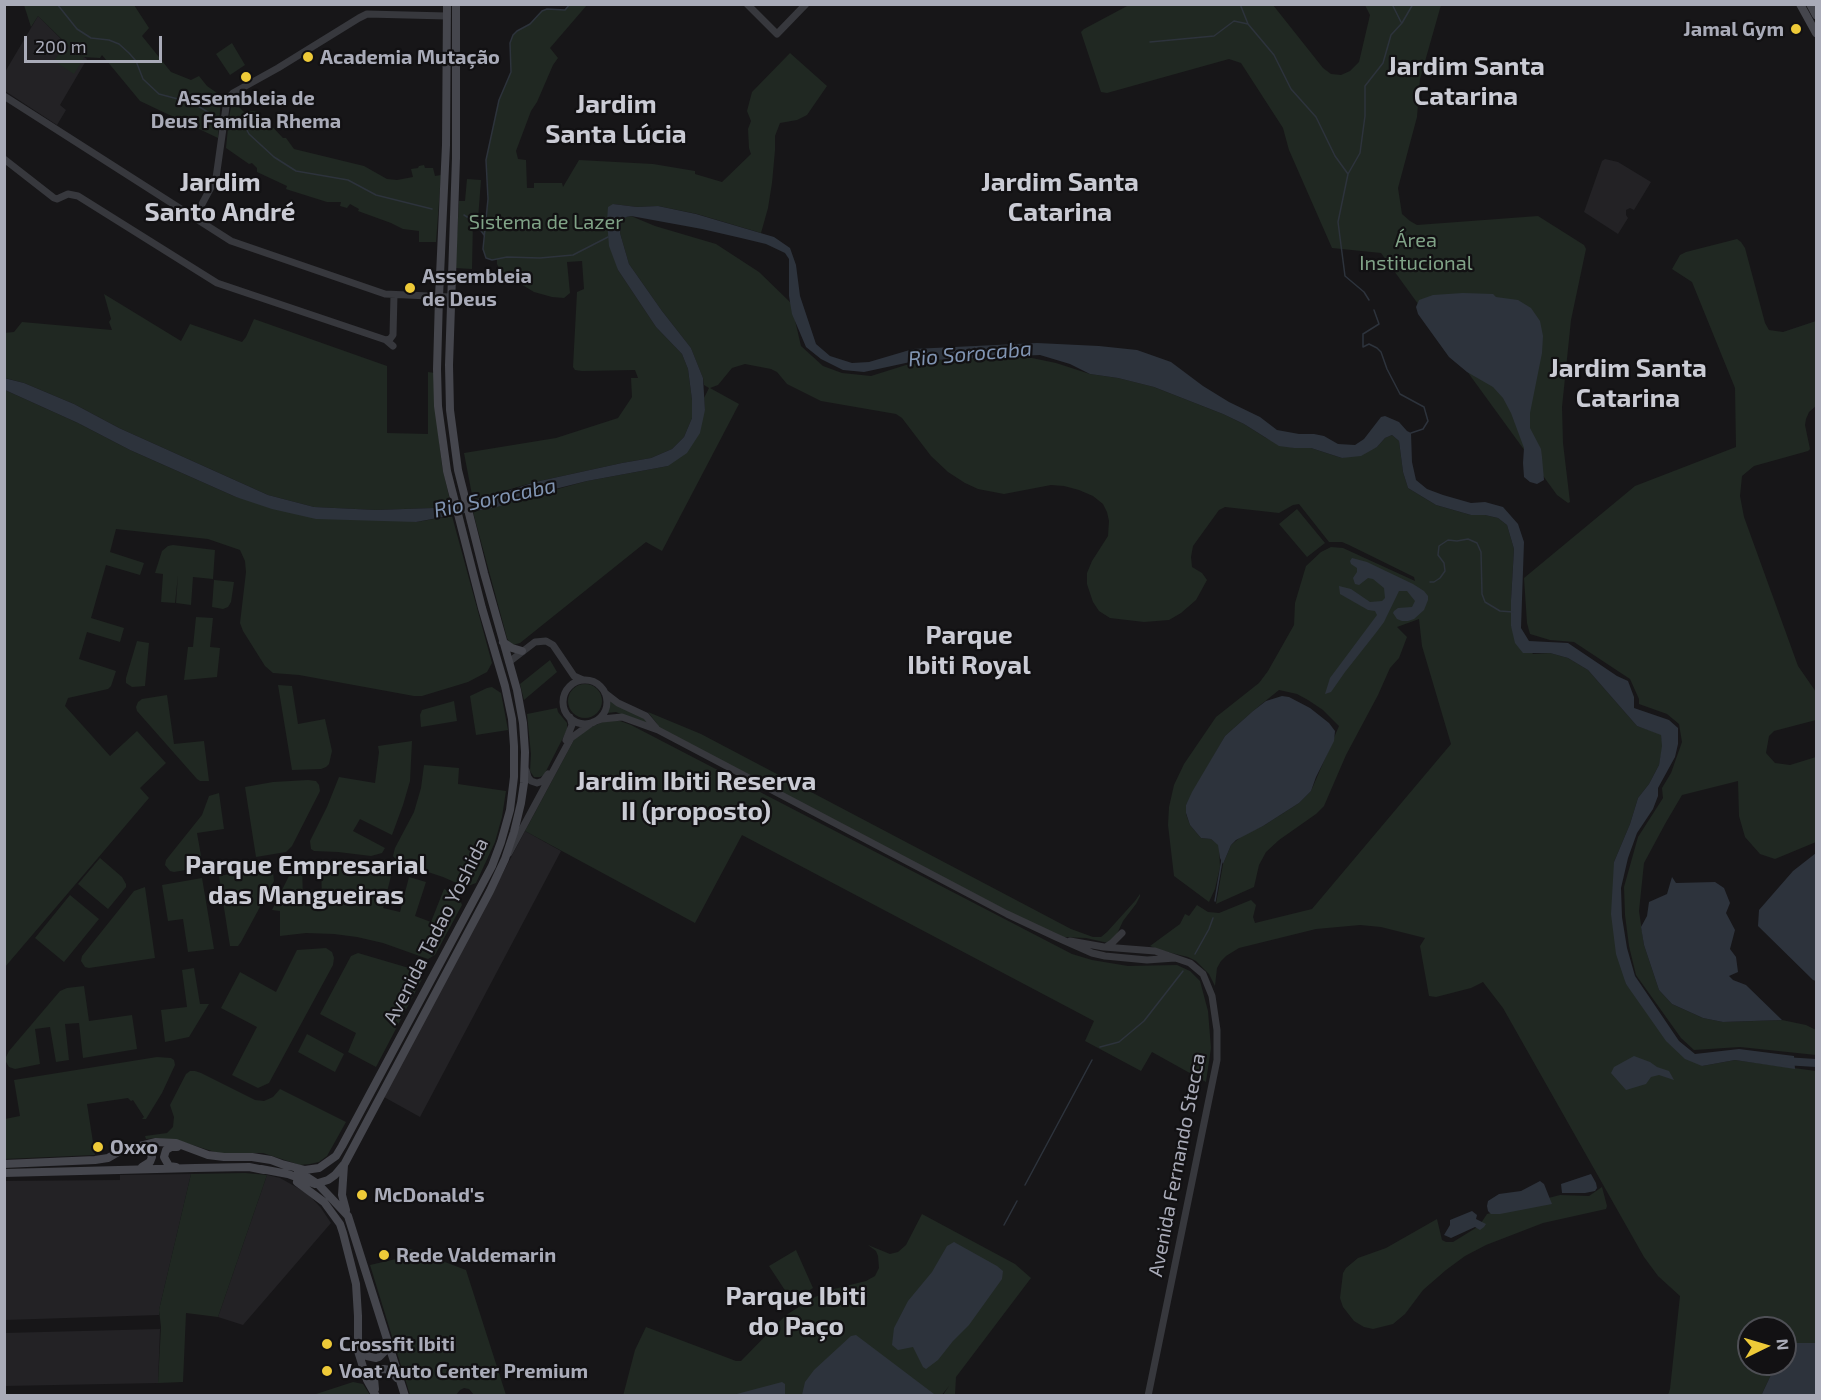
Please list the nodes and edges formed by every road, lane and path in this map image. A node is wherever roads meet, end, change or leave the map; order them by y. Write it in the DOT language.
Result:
graph roads {
  1 [pos="447,4"];
  2 [pos="456,4"];
  3 [pos="806,4"];
  4 [pos="1800,4"];
  5 [pos="1810,4"];
  6 [pos="749,6"];
  7 [pos="1816,15"];
  8 [pos="447,16"];
  9 [pos="1816,33"];
  10 [pos="4,96"];
  11 [pos="456,151"];
  12 [pos="446,154"];
  13 [pos="4,159"];
  14 [pos="195,217"];
  15 [pos="394,295"];
  16 [pos="439,297"];
  17 [pos="451,297"];
  18 [pos="386,340"];
  19 [pos="393,346"];
  20 [pos="503,642"];
  21 [pos="522,651"];
  22 [pos="509,662"];
  23 [pos="500,670"];
  24 [pos="583,680"];
  25 [pos="603,690"];
  26 [pos="570,717"];
  27 [pos="593,722"];
  28 [pos="658,730"];
  29 [pos="524,765"];
  30 [pos="505,859"];
  31 [pos="1122,933"];
  32 [pos="1056,938"];
  33 [pos="1104,947"];
  34 [pos="1175,958"];
  35 [pos="137,1146"];
  36 [pos="196,1151"];
  37 [pos="345,1163"];
  38 [pos="4,1164"];
  39 [pos="282,1164"];
  40 [pos="182,1168"];
  41 [pos="135,1169"];
  42 [pos="261,1169"];
  43 [pos="4,1173"];
  44 [pos="318,1184"];
  45 [pos="347,1214"];
  46 [pos="380,1318"];
  47 [pos="358,1341"];
  48 [pos="400,1381"];
  49 [pos="376,1395"];
  50 [pos="405,1395"];
  51 [pos="1148,1395"];
  1 -- 8 [label="main road, Avenida Tadao Yoshida"];
  2 -- 11 [label="main road, Avenida Tadao Yoshida"];
  3 -- 6 [label="street"];
  4 -- 9 [label="main road"];
  5 -- 7 [label="main road"];
  8 -- 12 [label="main road, Avenida Tadao Yoshida"];
  8 -- 14 [label="street"];
  10 -- 14 [label="street"];
  11 -- 12 [label="main road"];
  11 -- 17 [label="main road, Avenida Tadao Yoshida"];
  12 -- 16 [label="main road, Avenida Tadao Yoshida"];
  13 -- 18 [label="street"];
  14 -- 15 [label="street"];
  15 -- 16 [label="street"];
  15 -- 18 [label="street"];
  16 -- 17 [label="street"];
  16 -- 23 [label="main road, Avenida Tadao Yoshida"];
  17 -- 20 [label="main road, Avenida Tadao Yoshida"];
  18 -- 19 [label="street"];
  20 -- 21 [label="main road"];
  20 -- 22 [label="main road, Avenida Tadao Yoshida"];
  21 -- 22 [label="street"];
  21 -- 24 [label="street"];
  22 -- 23 [label="main road"];
  22 -- 29 [label="main road, Avenida Tadao Yoshida"];
  23 -- 39 [label="main road, Avenida Tadao Yoshida"];
  24 -- 25 [label="street"];
  24 -- 26 [label="street"];
  25 -- 27 [label="street"];
  25 -- 28 [label="street"];
  26 -- 27 [label="street"];
  26 -- 29 [label="street"];
  27 -- 28 [label="street"];
  27 -- 30 [label="street"];
  28 -- 32 [label="street"];
  29 -- 30 [label="main road, Avenida Tadao Yoshida"];
  30 -- 37 [label="main road, Avenida Tadao Yoshida"];
  31 -- 33 [label="street"];
  32 -- 33 [label="street"];
  32 -- 34 [label="street"];
  33 -- 34 [label="street, Avenida Fernando Stecca"];
  34 -- 51 [label="street, Avenida Fernando Stecca"];
  35 -- 36 [label="main road"];
  35 -- 38 [label="main road"];
  35 -- 41 [label="main road"];
  36 -- 39 [label="main road"];
  36 -- 40 [label="main road"];
  37 -- 44 [label="main road, Avenida Tadao Yoshida"];
  37 -- 45 [label="main road, Avenida Tadao Yoshida"];
  39 -- 44 [label="main road"];
  40 -- 41 [label="main road"];
  40 -- 42 [label="main road"];
  41 -- 43 [label="main road"];
  42 -- 44 [label="main road"];
  42 -- 47 [label="main road"];
  44 -- 45 [label="main road"];
  45 -- 46 [label="main road, Avenida Tadao Yoshida"];
  46 -- 47 [label="main road"];
  46 -- 48 [label="main road"];
  47 -- 49 [label="main road"];
  48 -- 49 [label="main road"];
  48 -- 50 [label="main road"];
}
